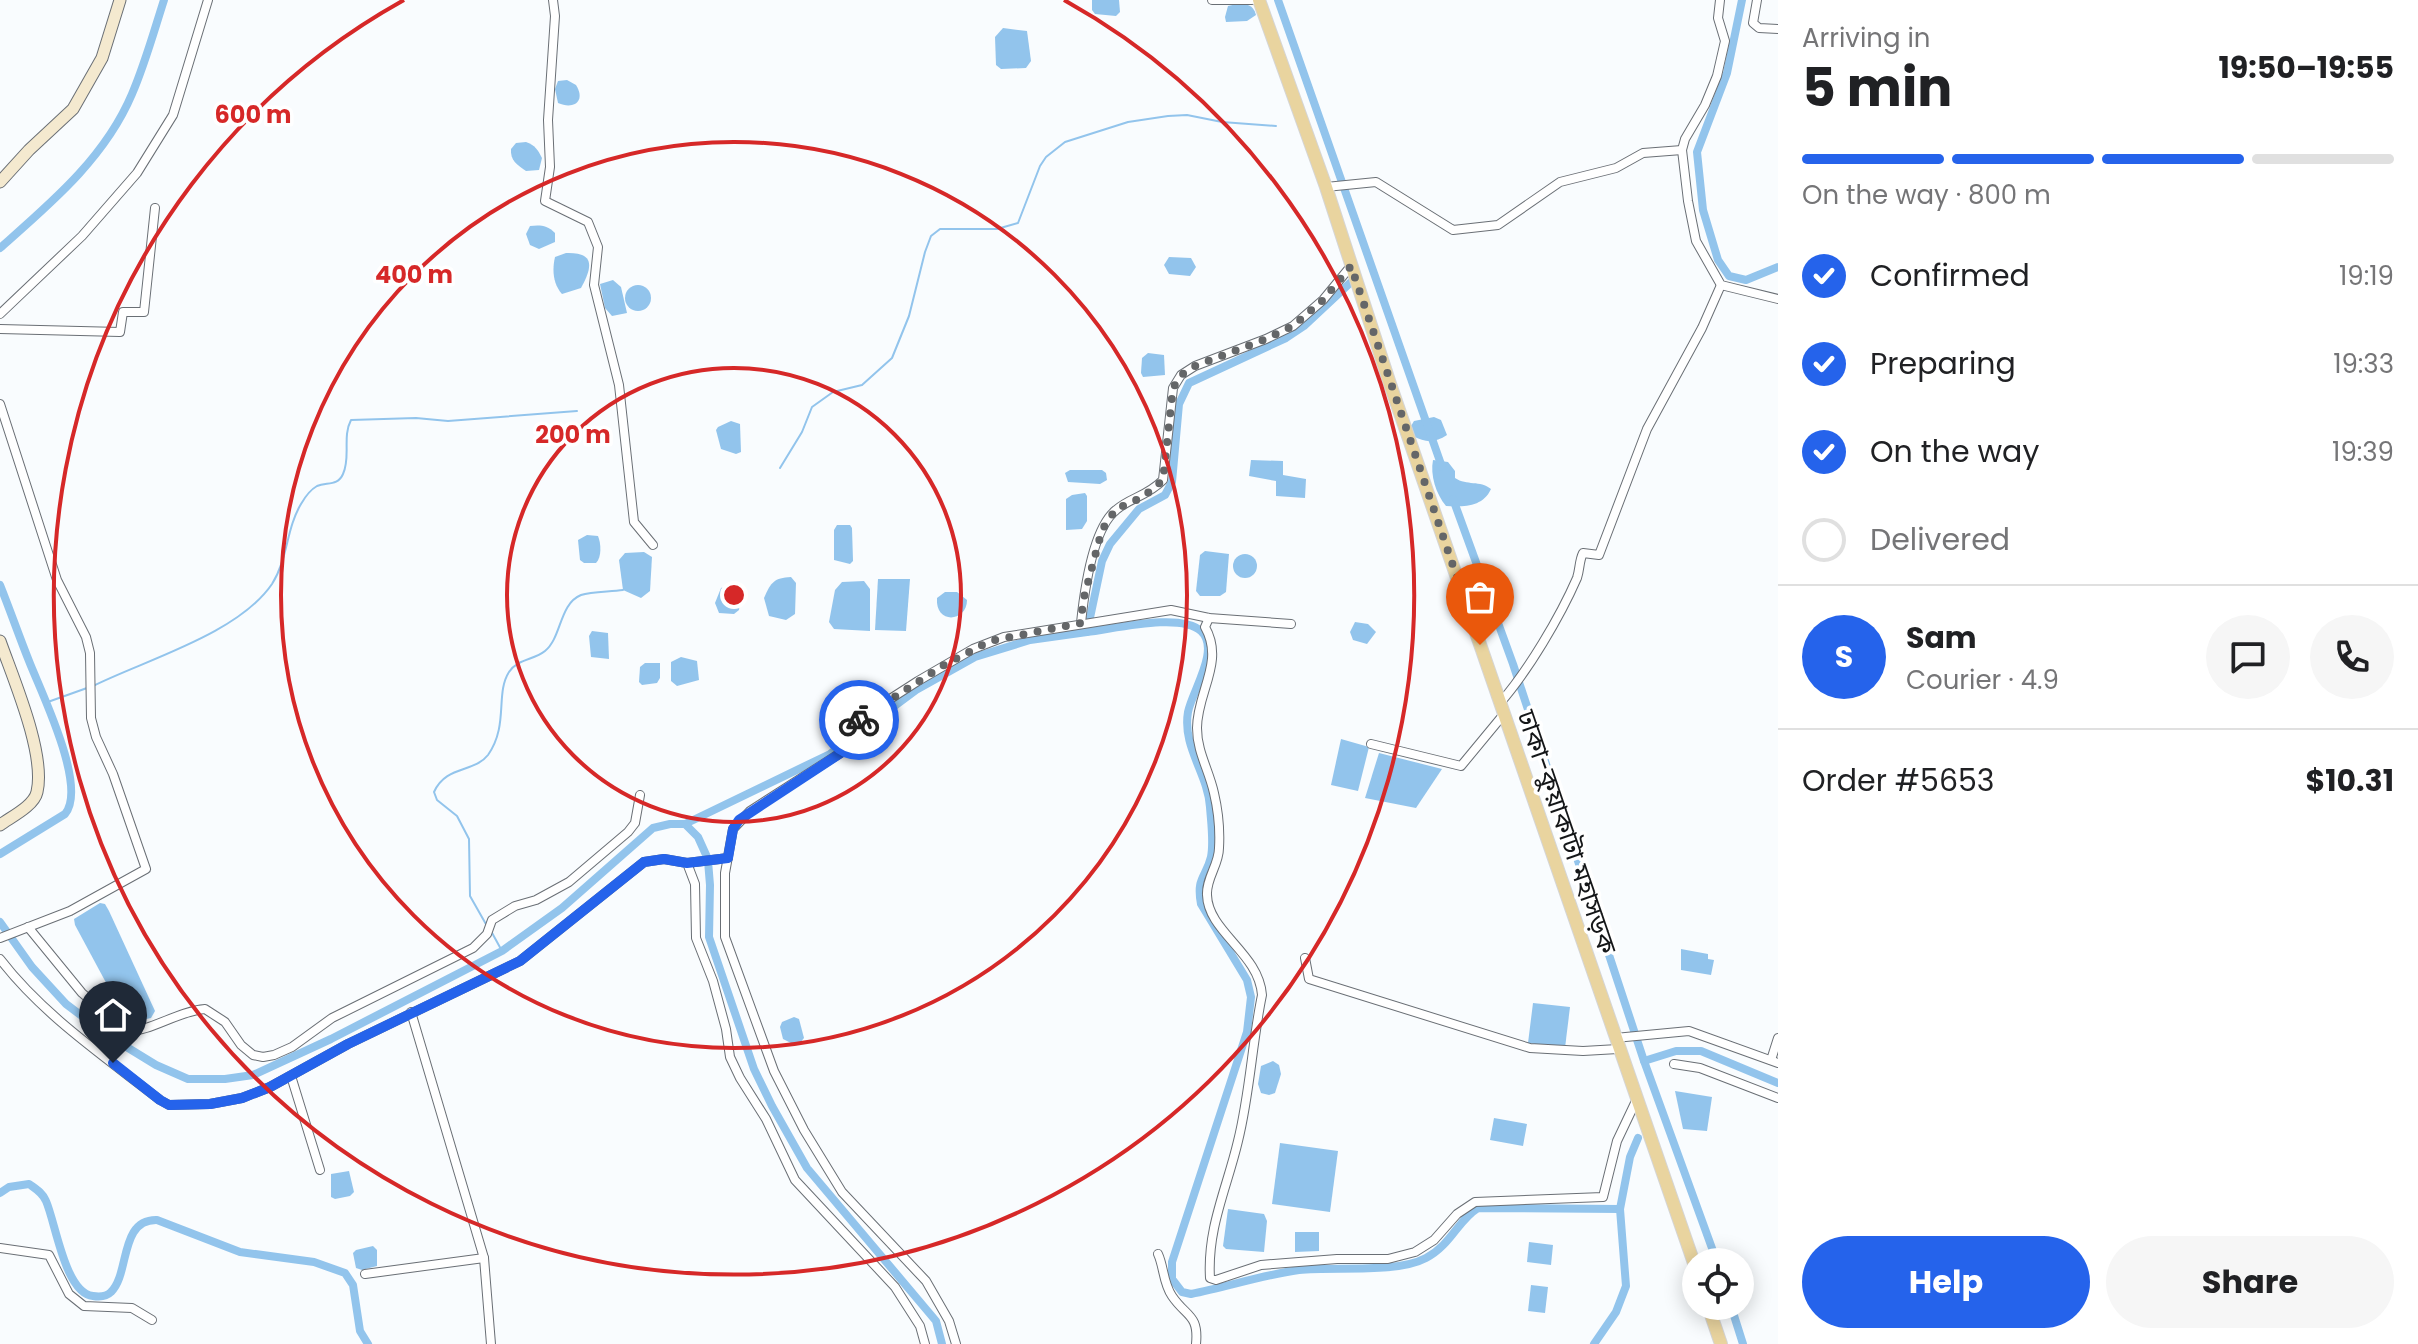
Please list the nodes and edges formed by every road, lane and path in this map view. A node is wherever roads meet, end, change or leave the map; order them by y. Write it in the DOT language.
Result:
graph roads {
  1 [pos="120,0"];
  2 [pos="208,0"];
  3 [pos="553,0"];
  4 [pos="1212,0"];
  5 [pos="1252,0"];
  6 [pos="1259,0"];
  7 [pos="1720,0"];
  8 [pos="1757,0"];
  9 [pos="1778,29"];
  10 [pos="1682,150"];
  11 [pos="0,182"];
  12 [pos="1326,187"];
  13 [pos="155,208"];
  14 [pos="1351,266"];
  15 [pos="1721,285"];
  16 [pos="1778,299"];
  17 [pos="0,314"];
  18 [pos="0,329"];
  19 [pos="0,404"];
  20 [pos="653,545"];
  21 [pos="1209,618"];
  22 [pos="1081,623"];
  23 [pos="1291,624"];
  24 [pos="0,641"];
  25 [pos="1502,709"];
  26 [pos="1371,744"];
  27 [pos="640,795"];
  28 [pos="0,825"];
  29 [pos="728,858"];
  30 [pos="687,863"];
  31 [pos="28,927"];
  32 [pos="2,938"];
  33 [pos="1305,958"];
  34 [pos="0,959"];
  35 [pos="411,1012"];
  36 [pos="1778,1038"];
  37 [pos="1616,1043"];
  38 [pos="1774,1062"];
  39 [pos="1674,1064"];
  40 [pos="291,1076"];
  41 [pos="1778,1098"];
  42 [pos="1636,1101"];
  43 [pos="320,1170"];
  44 [pos="0,1248"];
  45 [pos="1688,1248"];
  46 [pos="1158,1254"];
  47 [pos="484,1258"];
  48 [pos="365,1274"];
  49 [pos="152,1320"];
  50 [pos="1713,1320"];
  51 [pos="491,1344"];
  52 [pos="925,1344"];
  53 [pos="956,1344"];
  54 [pos="1196,1344"];
  55 [pos="1721,1344"];
  1 -- 11 [label="street"];
  2 -- 17 [label="street"];
  3 -- 20 [label="street"];
  4 -- 5 [label="street"];
  6 -- 12 [label="main road, ঢাকা-কুয়াকাটা মহাসড়ক"];
  7 -- 10 [label="street"];
  8 -- 9 [label="street"];
  10 -- 12 [label="street"];
  10 -- 15 [label="street"];
  12 -- 14 [label="main road, ঢাকা-কুয়াকাটা মহাসড়ক"];
  13 -- 18 [label="street"];
  14 -- 22 [label="street"];
  14 -- 25 [label="main road, ঢাকা-কুয়াকাটা মহাসড়ক"];
  15 -- 16 [label="street"];
  15 -- 25 [label="street"];
  19 -- 31 [label="street"];
  21 -- 22 [label="street"];
  21 -- 23 [label="street"];
  21 -- 42 [label="street"];
  22 -- 29 [label="street"];
  24 -- 28 [label="street"];
  25 -- 26 [label="street"];
  25 -- 37 [label="main road, ঢাকা-কুয়াকাটা মহাসড়ক"];
  27 -- 31 [label="street"];
  29 -- 30 [label="street"];
  29 -- 53 [label="street"];
  30 -- 35 [label="street"];
  30 -- 52 [label="street"];
  31 -- 32 [label="street"];
  33 -- 37 [label="street"];
  34 -- 40 [label="street"];
  35 -- 40 [label="street"];
  35 -- 47 [label="street"];
  36 -- 38 [label="street"];
  37 -- 38 [label="street"];
  37 -- 42 [label="main road, ঢাকা-কুয়াকাটা মহাসড়ক"];
  39 -- 41 [label="street"];
  40 -- 43 [label="street"];
  42 -- 45 [label="main road, ঢাকা-কুয়াকাটা মহাসড়ক"];
  44 -- 49 [label="street"];
  46 -- 54 [label="street"];
  47 -- 48 [label="street"];
  47 -- 51 [label="street"];
  50 -- 55 [label="main road"];
}
